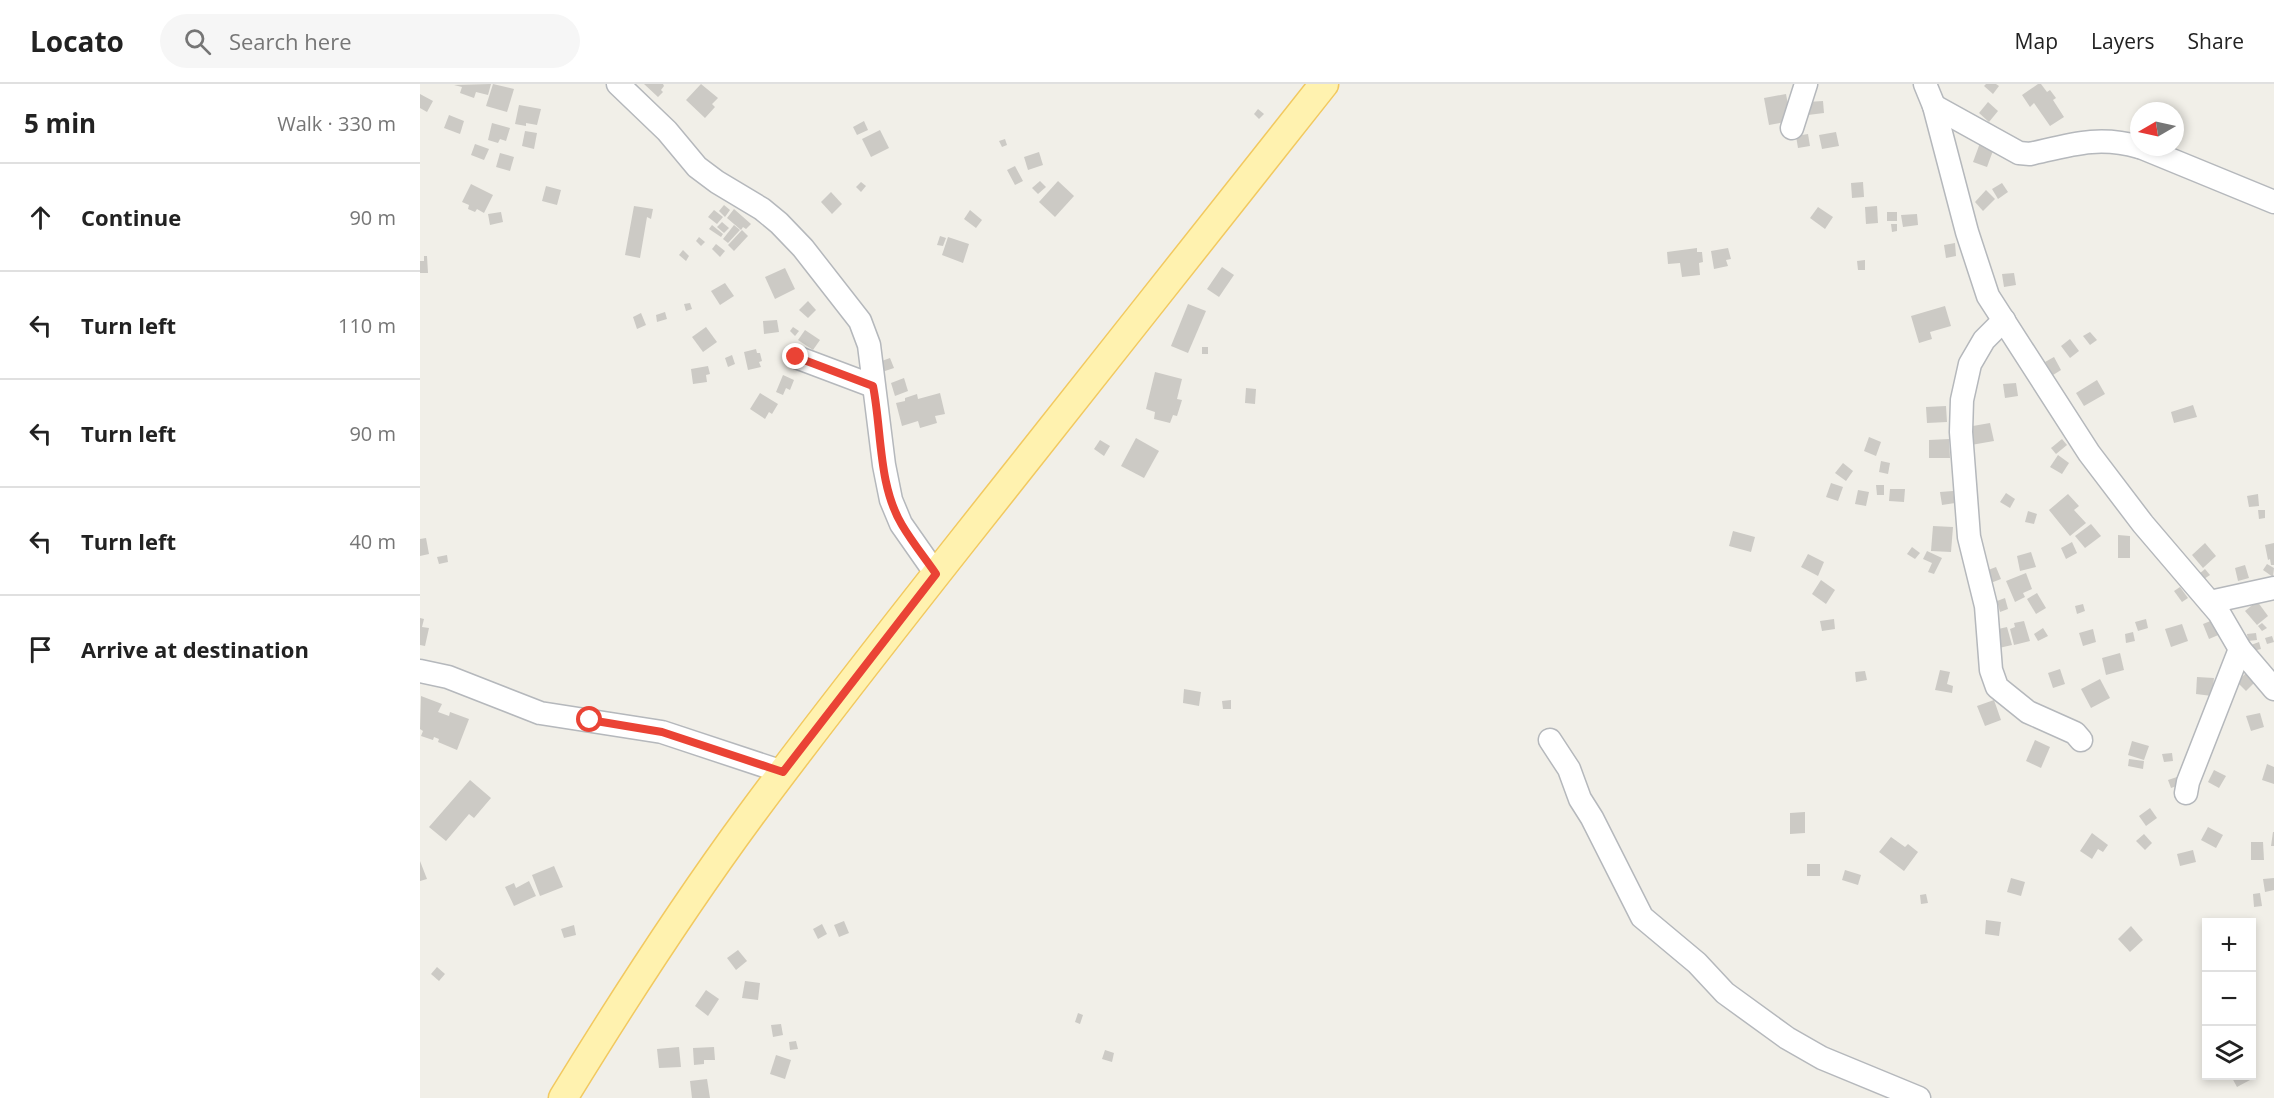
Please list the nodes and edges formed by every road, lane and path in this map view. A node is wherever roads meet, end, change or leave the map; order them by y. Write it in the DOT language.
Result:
graph roads {
  1 [pos="618,84"];
  2 [pos="1324,84"];
  3 [pos="1806,84"];
  4 [pos="1925,84"];
  5 [pos="1934,106"];
  6 [pos="1792,128"];
  7 [pos="2130,144"];
  8 [pos="2162,156"];
  9 [pos="2274,202"];
  10 [pos="2004,320"];
  11 [pos="796,357"];
  12 [pos="873,386"];
  13 [pos="936,574"];
  14 [pos="2274,588"];
  15 [pos="2210,602"];
  16 [pos="2240,649"];
  17 [pos="420,671"];
  18 [pos="2274,689"];
  19 [pos="1550,740"];
  20 [pos="2081,740"];
  21 [pos="783,772"];
  22 [pos="2186,793"];
  23 [pos="563,1098"];
  24 [pos="1919,1098"];
  1 -- 12 [label="street"];
  2 -- 13 [label="main road"];
  3 -- 6 [label="street"];
  4 -- 5 [label="street"];
  5 -- 7 [label="street"];
  5 -- 10 [label="street"];
  8 -- 9 [label="street"];
  10 -- 15 [label="street"];
  10 -- 20 [label="street"];
  11 -- 12 [label="street"];
  12 -- 13 [label="street"];
  13 -- 21 [label="main road"];
  14 -- 15 [label="street"];
  15 -- 16 [label="street"];
  16 -- 18 [label="street"];
  16 -- 22 [label="street"];
  17 -- 21 [label="street"];
  19 -- 24 [label="street"];
  21 -- 23 [label="main road"];
}
